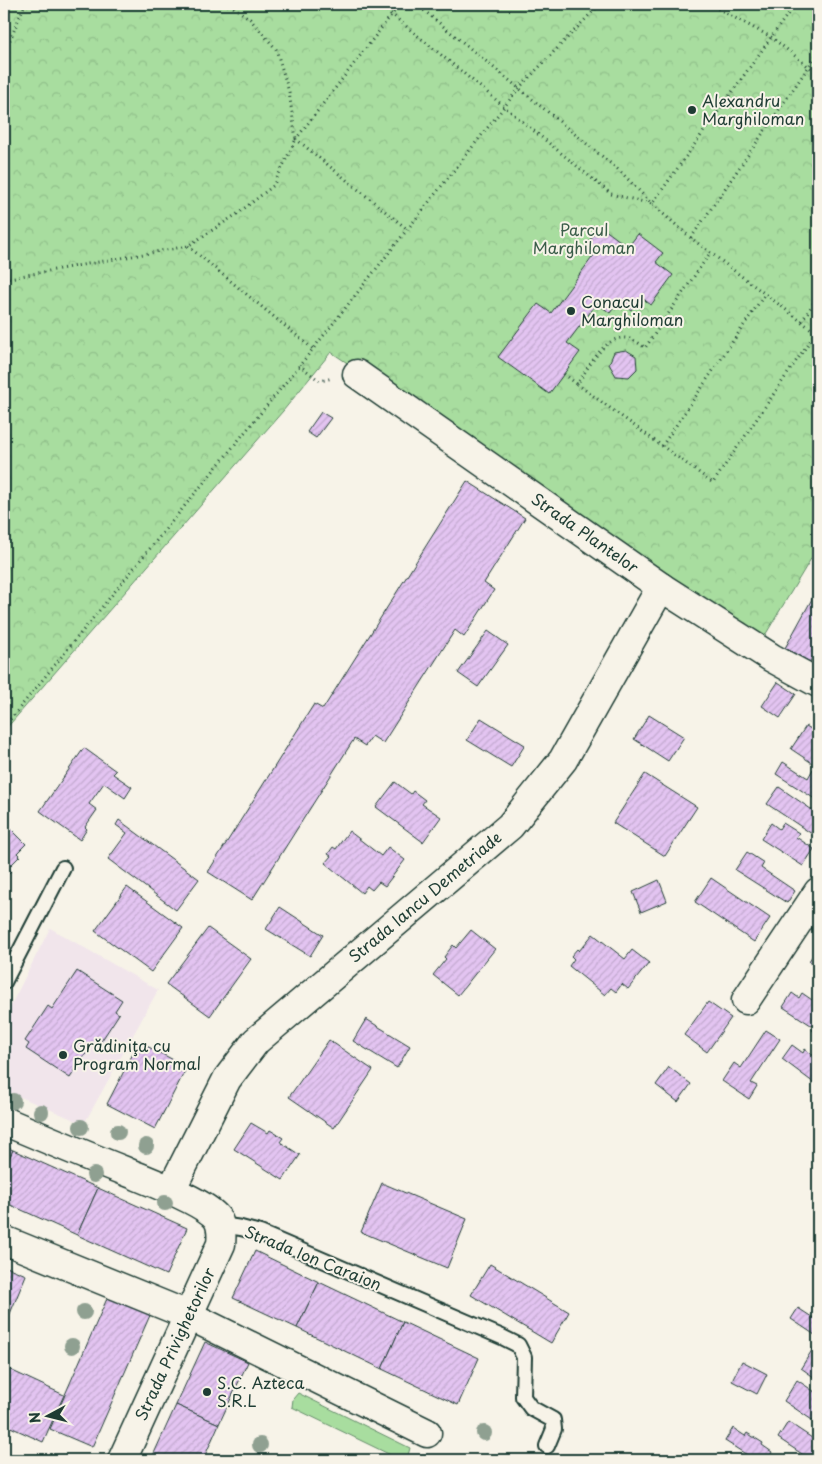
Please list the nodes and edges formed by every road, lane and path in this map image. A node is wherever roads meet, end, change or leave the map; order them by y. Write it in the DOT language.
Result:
graph roads {
  1 [pos="25,4"];
  2 [pos="229,4"];
  3 [pos="379,4"];
  4 [pos="400,4"];
  5 [pos="416,4"];
  6 [pos="600,4"];
  7 [pos="709,4"];
  8 [pos="795,4"];
  9 [pos="392,15"];
  10 [pos="771,37"];
  11 [pos="818,53"];
  12 [pos="4,54"];
  13 [pos="810,66"];
  14 [pos="818,74"];
  15 [pos="519,88"];
  16 [pos="505,106"];
  17 [pos="296,139"];
  18 [pos="652,204"];
  19 [pos="408,229"];
  20 [pos="691,238"];
  21 [pos="188,246"];
  22 [pos="710,253"];
  23 [pos="4,279"];
  24 [pos="765,294"];
  25 [pos="818,296"];
  26 [pos="802,321"];
  27 [pos="817,333"];
  28 [pos="313,349"];
  29 [pos="299,365"];
  30 [pos="357,374"];
  31 [pos="564,374"];
  32 [pos="577,384"];
  33 [pos="662,446"];
  34 [pos="661,587"];
  35 [pos="818,684"];
  36 [pos="4,728"];
  37 [pos="63,868"];
  38 [pos="818,892"];
  39 [pos="4,982"];
  40 [pos="746,1000"];
  41 [pos="4,1121"];
  42 [pos="171,1190"];
  43 [pos="221,1226"];
  44 [pos="4,1240"];
  45 [pos="188,1315"];
  46 [pos="427,1433"];
  47 [pos="547,1446"];
  48 [pos="122,1460"];
  1 -- 12 [label="path"];
  2 -- 17 [label="path"];
  3 -- 9 [label="path"];
  4 -- 9 [label="path"];
  5 -- 15 [label="path"];
  6 -- 15 [label="path"];
  7 -- 10 [label="path"];
  8 -- 10 [label="path"];
  9 -- 16 [label="path"];
  9 -- 17 [label="path"];
  10 -- 13 [label="path"];
  10 -- 18 [label="path"];
  11 -- 13 [label="path"];
  13 -- 14 [label="path"];
  13 -- 20 [label="path"];
  15 -- 16 [label="path"];
  15 -- 18 [label="path"];
  16 -- 18 [label="path"];
  16 -- 19 [label="path"];
  17 -- 19 [label="path"];
  17 -- 21 [label="path"];
  18 -- 20 [label="path"];
  19 -- 28 [label="path"];
  20 -- 22 [label="path"];
  21 -- 23 [label="path"];
  21 -- 28 [label="path"];
  22 -- 24 [label="path"];
  22 -- 32 [label="path"];
  24 -- 26 [label="path"];
  24 -- 33 [label="path"];
  25 -- 26 [label="path"];
  26 -- 27 [label="path"];
  27 -- 33 [label="path"];
  28 -- 29 [label="path"];
  29 -- 30 [label="path"];
  29 -- 36 [label="path"];
  30 -- 34 [label="street, Strada Plantelor"];
  31 -- 32 [label="path"];
  32 -- 33 [label="path"];
  34 -- 35 [label="street, Strada Plantelor"];
  34 -- 42 [label="street, Strada Iancu Demetriade"];
  37 -- 39 [label="lane"];
  38 -- 40 [label="street"];
  41 -- 42 [label="street, Strada Ion Caraion"];
  42 -- 43 [label="street, Strada Ion Caraion"];
  43 -- 45 [label="street, Strada Privighetorilor"];
  43 -- 47 [label="lane, Strada Ion Caraion"];
  44 -- 45 [label="street"];
  45 -- 46 [label="street"];
  45 -- 48 [label="street, Strada Privighetorilor"];
}
